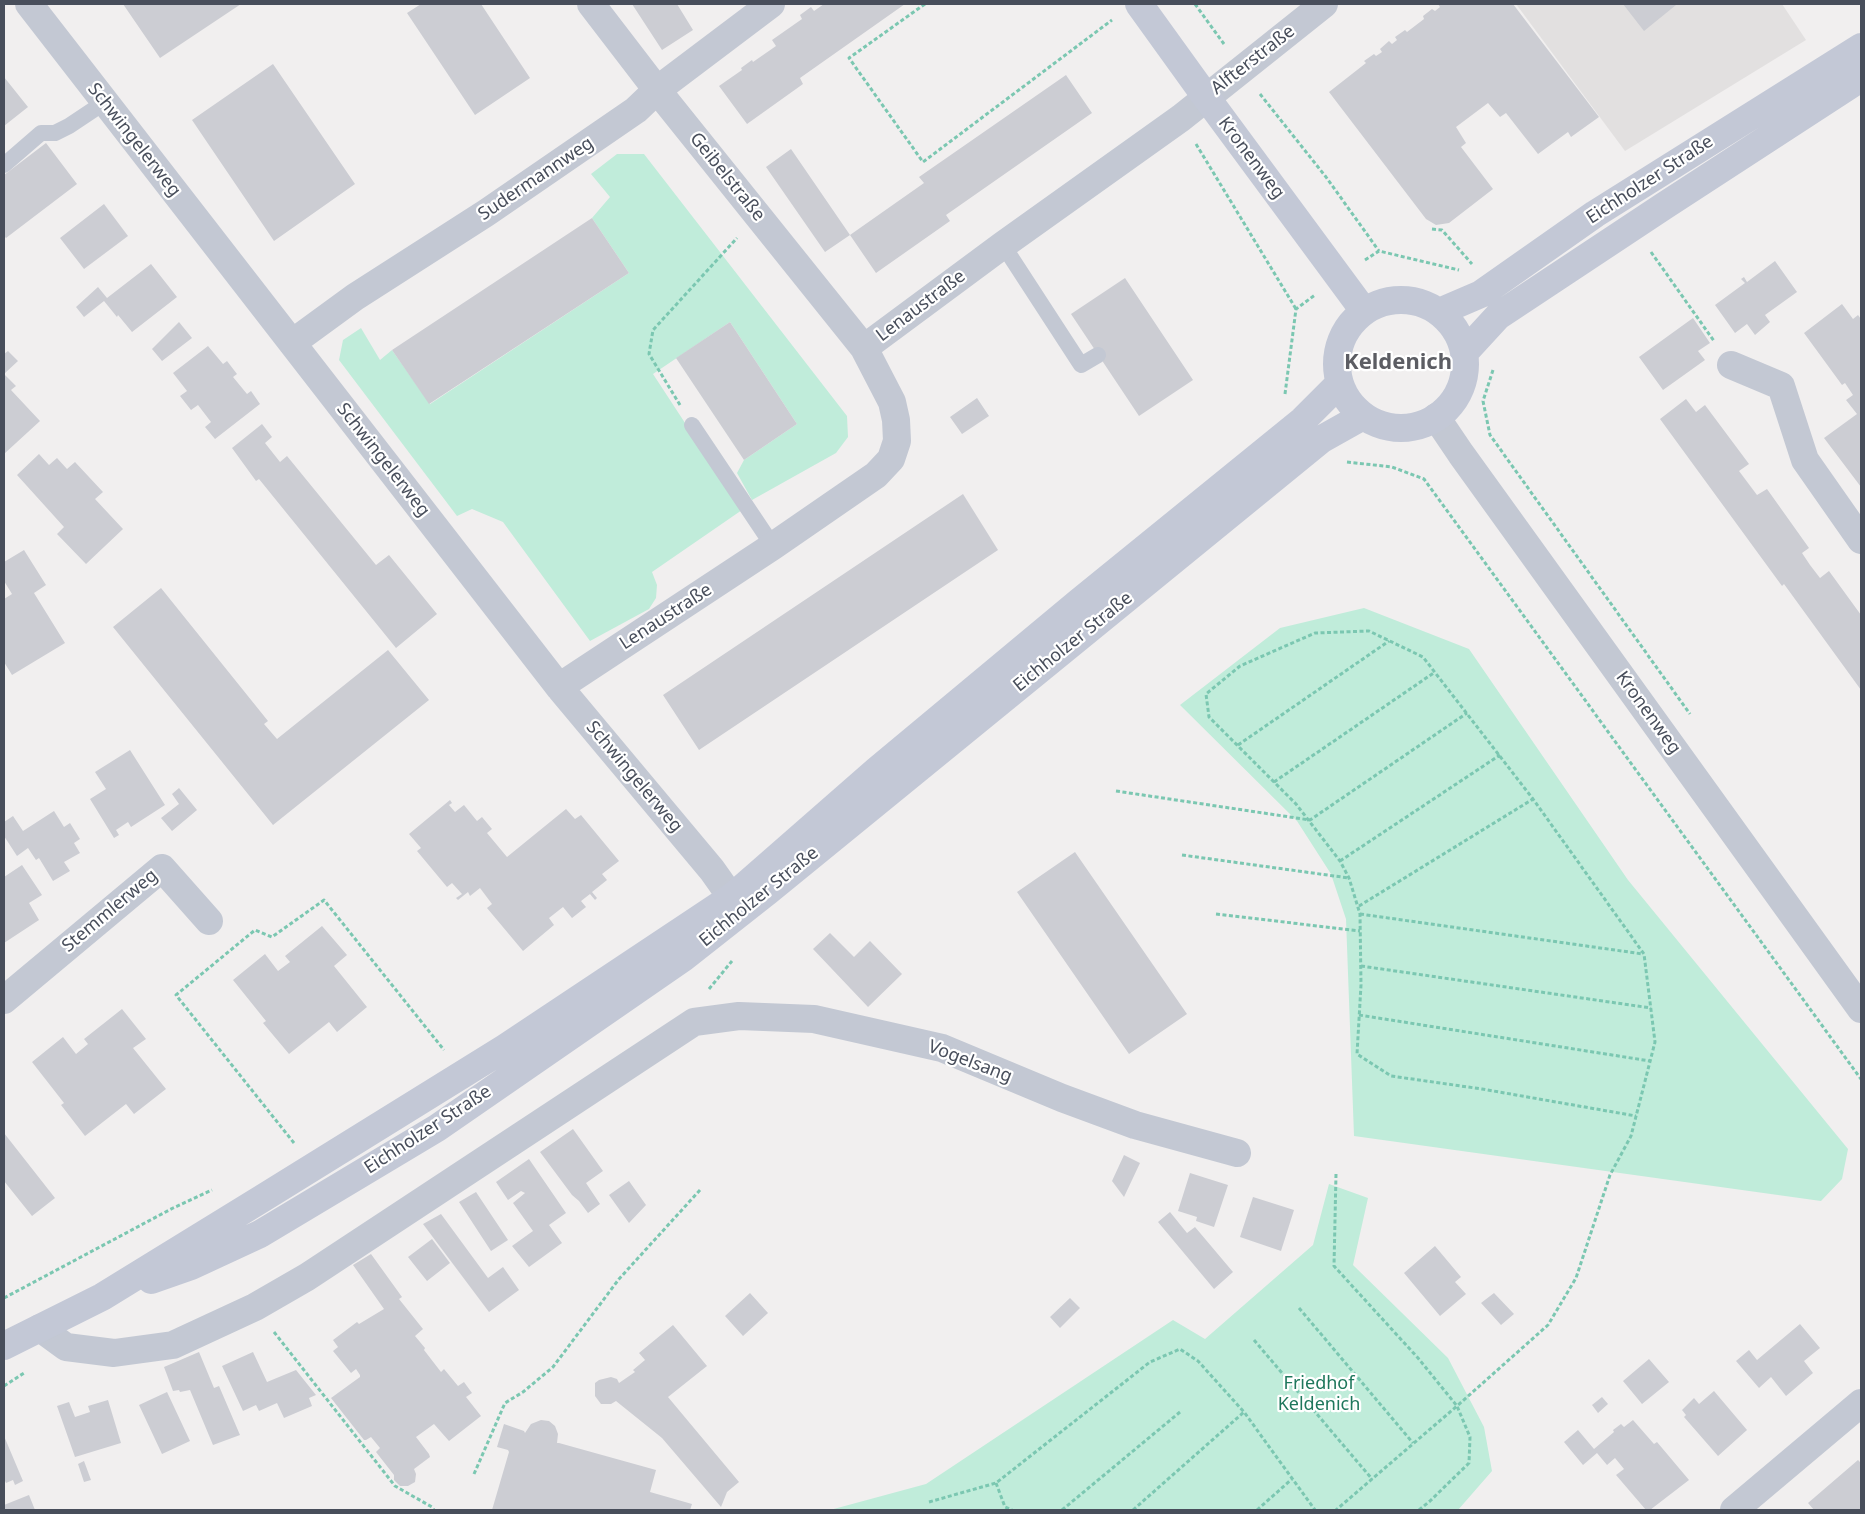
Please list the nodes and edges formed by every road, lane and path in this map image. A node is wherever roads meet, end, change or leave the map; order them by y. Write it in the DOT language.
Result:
graph roads {
  1 [pos="29,4"];
  2 [pos="591,4"];
  3 [pos="771,4"];
  4 [pos="925,4"];
  5 [pos="1140,4"];
  6 [pos="1195,4"];
  7 [pos="1324,4"];
  8 [pos="1115,18"];
  9 [pos="1861,47"];
  10 [pos="1242,68"];
  11 [pos="1861,78"];
  12 [pos="657,90"];
  13 [pos="1206,97"];
  14 [pos="105,102"];
  15 [pos="1181,118"];
  16 [pos="4,165"];
  17 [pos="759,217"];
  18 [pos="1432,229"];
  19 [pos="1003,246"];
  20 [pos="1648,248"];
  21 [pos="1379,250"];
  22 [pos="1470,268"];
  23 [pos="1465,271"];
  24 [pos="1338,276"];
  25 [pos="1296,310"];
  26 [pos="1364,311"];
  27 [pos="1439,312"];
  28 [pos="292,343"];
  29 [pos="864,348"];
  30 [pos="1464,353"];
  31 [pos="1098,355"];
  32 [pos="1731,365"];
  33 [pos="1339,384"];
  34 [pos="1284,399"];
  35 [pos="1362,416"];
  36 [pos="1436,417"];
  37 [pos="692,425"];
  38 [pos="1490,435"];
  39 [pos="1424,479"];
  40 [pos="1861,540"];
  41 [pos="773,546"];
  42 [pos="1389,641"];
  43 [pos="1435,672"];
  44 [pos="559,688"];
  45 [pos="1467,713"];
  46 [pos="1693,718"];
  47 [pos="1238,745"];
  48 [pos="1500,755"];
  49 [pos="1274,782"];
  50 [pos="1116,791"];
  51 [pos="1533,799"];
  52 [pos="1310,820"];
  53 [pos="1182,855"];
  54 [pos="1340,861"];
  55 [pos="1349,878"];
  56 [pos="736,904"];
  57 [pos="1358,906"];
  58 [pos="1216,914"];
  59 [pos="1360,914"];
  60 [pos="209,921"];
  61 [pos="1360,931"];
  62 [pos="1644,954"];
  63 [pos="734,960"];
  64 [pos="1360,966"];
  65 [pos="4,1000"];
  66 [pos="1650,1008"];
  67 [pos="1861,1009"];
  68 [pos="1359,1015"];
  69 [pos="688,1025"];
  70 [pos="448,1054"];
  71 [pos="1650,1061"];
  72 [pos="1861,1079"];
  73 [pos="1636,1116"];
  74 [pos="300,1150"];
  75 [pos="1237,1153"];
  76 [pos="1336,1174"];
  77 [pos="218,1187"];
  78 [pos="700,1190"];
  79 [pos="4,1298"];
  80 [pos="255,1307"];
  81 [pos="1299,1308"];
  82 [pos="40,1328"];
  83 [pos="1254,1340"];
  84 [pos="4,1346"];
  85 [pos="1861,1403"];
  86 [pos="1456,1406"];
  87 [pos="1180,1412"];
  88 [pos="1244,1412"];
  89 [pos="1413,1443"];
  90 [pos="474,1474"];
  91 [pos="1292,1479"];
  92 [pos="1372,1479"];
  93 [pos="996,1483"];
  94 [pos="929,1502"];
  95 [pos="434,1510"];
  96 [pos="1012,1510"];
  97 [pos="1062,1510"];
  98 [pos="1133,1510"];
  99 [pos="1257,1510"];
  100 [pos="1316,1510"];
  101 [pos="1336,1510"];
  102 [pos="1419,1510"];
  103 [pos="1734,1510"];
  1 -- 14 [label="street, Schwingelerweg"];
  2 -- 12 [label="street, Geibelstraße"];
  3 -- 12 [label="street, Sudermannweg"];
  4 -- 8 [label="path"];
  5 -- 13 [label="main road, Kronenweg"];
  6 -- 10 [label="path"];
  7 -- 10 [label="street, Alfterstraße"];
  9 -- 27 [label="main road, Eichholzer Straße"];
  10 -- 13 [label="street, Alfterstraße"];
  10 -- 21 [label="path"];
  11 -- 30 [label="main road, Eichholzer Straße"];
  12 -- 17 [label="street, Geibelstraße"];
  12 -- 28 [label="street, Sudermannweg"];
  13 -- 15 [label="street, Lenaustraße"];
  13 -- 24 [label="main road, Kronenweg"];
  14 -- 16 [label="lane"];
  14 -- 28 [label="street, Schwingelerweg"];
  15 -- 19 [label="street, Lenaustraße"];
  15 -- 25 [label="path"];
  17 -- 29 [label="street, Geibelstraße"];
  17 -- 37 [label="path"];
  18 -- 22 [label="path"];
  19 -- 29 [label="street, Lenaustraße"];
  19 -- 31 [label="lane"];
  20 -- 32 [label="path"];
  21 -- 23 [label="path"];
  21 -- 24 [label="path"];
  24 -- 25 [label="path"];
  24 -- 26 [label="main road, Kronenweg"];
  25 -- 34 [label="path"];
  26 -- 27 [label="main road"];
  26 -- 33 [label="main road"];
  27 -- 30 [label="main road"];
  28 -- 44 [label="street, Schwingelerweg"];
  29 -- 41 [label="street, Lenaustraße"];
  30 -- 36 [label="main road"];
  32 -- 40 [label="street"];
  33 -- 35 [label="main road"];
  33 -- 56 [label="main road, Eichholzer Straße"];
  35 -- 36 [label="main road"];
  35 -- 56 [label="main road, Eichholzer Straße"];
  36 -- 67 [label="street, Kronenweg"];
  37 -- 41 [label="lane"];
  38 -- 46 [label="path"];
  39 -- 72 [label="path"];
  41 -- 44 [label="street, Lenaustraße"];
  42 -- 43 [label="path"];
  42 -- 47 [label="path"];
  42 -- 47 [label="path"];
  43 -- 45 [label="path"];
  43 -- 49 [label="path"];
  44 -- 56 [label="street, Schwingelerweg"];
  45 -- 48 [label="path"];
  45 -- 52 [label="path"];
  47 -- 49 [label="path"];
  48 -- 51 [label="path"];
  48 -- 54 [label="path"];
  49 -- 52 [label="path"];
  50 -- 52 [label="path"];
  51 -- 57 [label="path"];
  51 -- 62 [label="path"];
  52 -- 54 [label="path"];
  53 -- 55 [label="path"];
  54 -- 55 [label="path"];
  55 -- 57 [label="path"];
  56 -- 82 [label="main road, Eichholzer Straße"];
  57 -- 59 [label="path"];
  58 -- 61 [label="path"];
  59 -- 61 [label="path"];
  59 -- 62 [label="path"];
  60 -- 65 [label="street, Stemmlerweg"];
  61 -- 64 [label="path"];
  62 -- 66 [label="path"];
  63 -- 69 [label="path"];
  64 -- 66 [label="path"];
  64 -- 68 [label="path"];
  66 -- 71 [label="path"];
  68 -- 71 [label="path"];
  68 -- 73 [label="path"];
  69 -- 75 [label="street, Vogelsang"];
  69 -- 80 [label="street"];
  70 -- 74 [label="path"];
  71 -- 73 [label="path"];
  73 -- 86 [label="path"];
  76 -- 86 [label="path"];
  77 -- 79 [label="path"];
  78 -- 90 [label="path"];
  80 -- 82 [label="street"];
  80 -- 95 [label="path"];
  81 -- 89 [label="path"];
  82 -- 84 [label="main road, Eichholzer Straße"];
  83 -- 92 [label="path"];
  85 -- 103 [label="street"];
  86 -- 89 [label="path"];
  86 -- 102 [label="path"];
  87 -- 97 [label="path"];
  88 -- 91 [label="path"];
  88 -- 93 [label="path"];
  88 -- 98 [label="path"];
  89 -- 92 [label="path"];
  91 -- 99 [label="path"];
  91 -- 100 [label="path"];
  92 -- 101 [label="path"];
  93 -- 94 [label="path"];
  93 -- 96 [label="path"];
}
